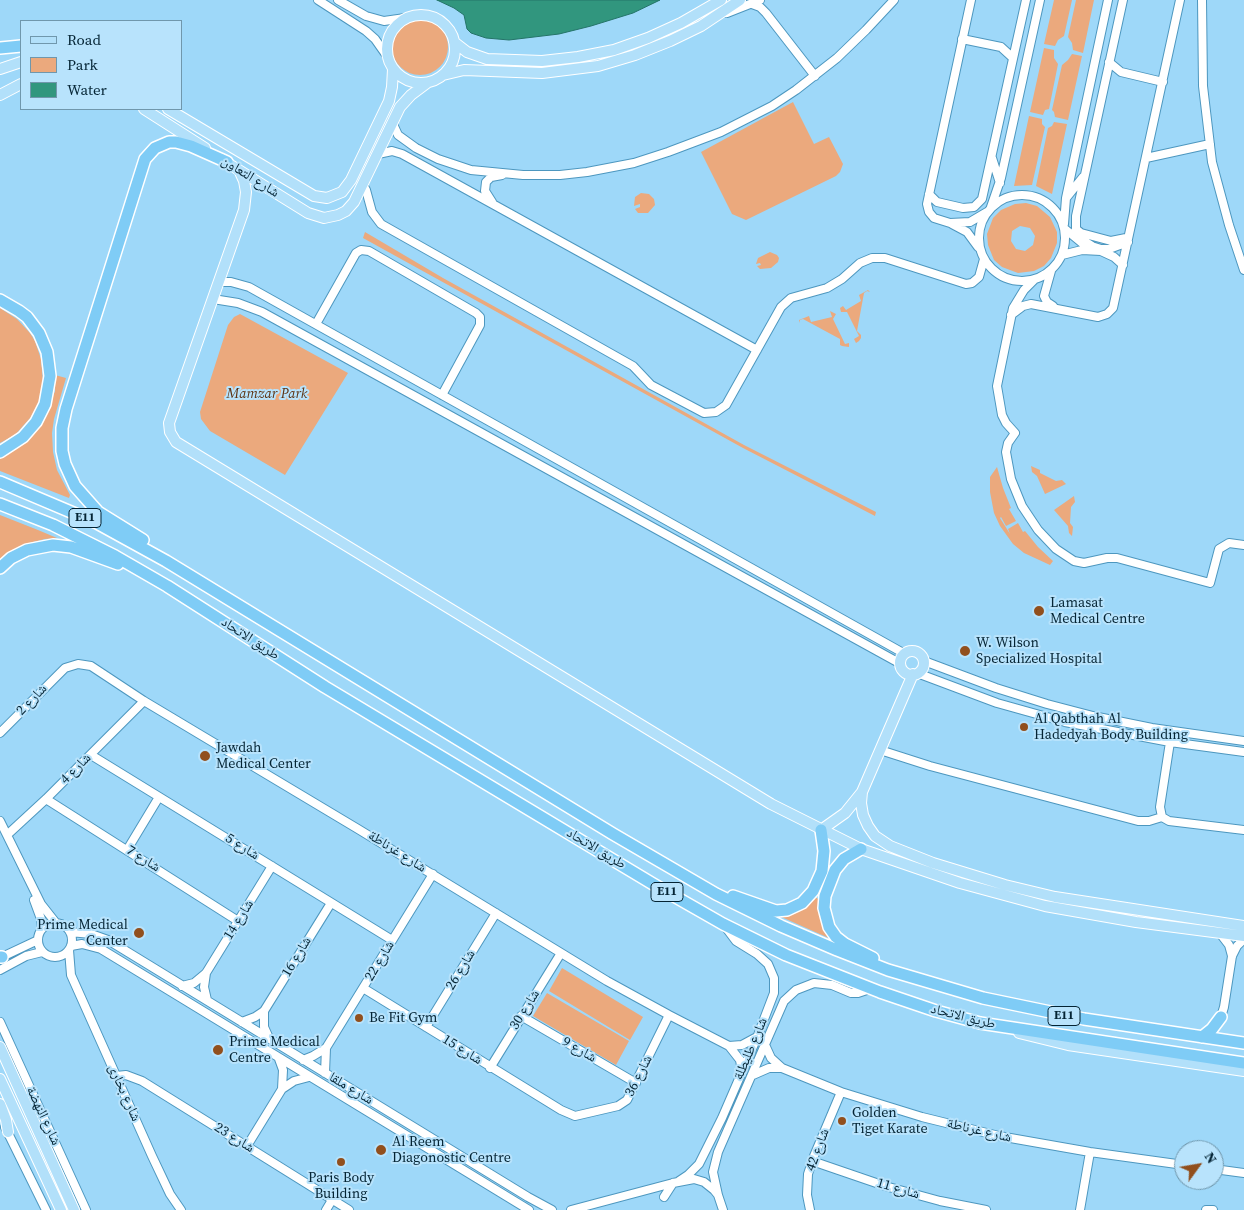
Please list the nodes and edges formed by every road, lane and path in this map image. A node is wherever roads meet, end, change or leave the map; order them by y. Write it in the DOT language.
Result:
graph roads {
  1 [pos="318,0"];
  2 [pos="338,0"];
  3 [pos="721,0"];
  4 [pos="740,0"];
  5 [pos="762,0"];
  6 [pos="894,0"];
  7 [pos="971,0"];
  8 [pos="1026,0"];
  9 [pos="1040,0"];
  10 [pos="1108,0"];
  11 [pos="1123,0"];
  12 [pos="1180,0"];
  13 [pos="1202,0"];
  14 [pos="752,4"];
  15 [pos="766,13"];
  16 [pos="716,17"];
  17 [pos="405,18"];
  18 [pos="962,39"];
  19 [pos="1017,41"];
  20 [pos="454,42"];
  21 [pos="20,46"];
  22 [pos="1002,46"];
  23 [pos="0,48"];
  24 [pos="387,56"];
  25 [pos="1013,58"];
  26 [pos="20,62"];
  27 [pos="1109,62"];
  28 [pos="0,69"];
  29 [pos="393,69"];
  30 [pos="1121,72"];
  31 [pos="443,75"];
  32 [pos="815,76"];
  33 [pos="1106,78"];
  34 [pos="1163,82"];
  35 [pos="426,83"];
  36 [pos="20,85"];
  37 [pos="0,95"];
  38 [pos="146,110"];
  39 [pos="170,110"];
  40 [pos="392,122"];
  41 [pos="1210,144"];
  42 [pos="378,154"];
  43 [pos="992,156"];
  44 [pos="1146,158"];
  45 [pos="227,162"];
  46 [pos="239,170"];
  47 [pos="478,171"];
  48 [pos="511,173"];
  49 [pos="1086,173"];
  50 [pos="1000,183"];
  51 [pos="363,185"];
  52 [pos="485,185"];
  53 [pos="344,190"];
  54 [pos="473,193"];
  55 [pos="929,194"];
  56 [pos="356,198"];
  57 [pos="1066,198"];
  58 [pos="494,206"];
  59 [pos="989,210"];
  60 [pos="950,223"];
  61 [pos="1064,227"];
  62 [pos="1076,230"];
  63 [pos="1129,239"];
  64 [pos="1092,246"];
  65 [pos="1101,250"];
  66 [pos="1062,255"];
  67 [pos="982,256"];
  68 [pos="1123,265"];
  69 [pos="1244,270"];
  70 [pos="1051,271"];
  71 [pos="1034,280"];
  72 [pos="218,282"];
  73 [pos="213,299"];
  74 [pos="0,300"];
  75 [pos="1057,309"];
  76 [pos="1012,315"];
  77 [pos="316,324"];
  78 [pos="757,350"];
  79 [pos="442,394"];
  80 [pos="0,452"];
  81 [pos="0,482"];
  82 [pos="0,504"];
  83 [pos="1244,545"];
  84 [pos="166,560"];
  85 [pos="0,568"];
  86 [pos="148,575"];
  87 [pos="905,654"];
  88 [pos="924,661"];
  89 [pos="901,664"];
  90 [pos="65,668"];
  91 [pos="915,674"];
  92 [pos="144,701"];
  93 [pos="1093,716"];
  94 [pos="1065,722"];
  95 [pos="0,733"];
  96 [pos="1244,741"];
  97 [pos="1170,742"];
  98 [pos="880,750"];
  99 [pos="1244,752"];
  100 [pos="91,755"];
  101 [pos="862,792"];
  102 [pos="159,797"];
  103 [pos="46,799"];
  104 [pos="1162,816"];
  105 [pos="0,821"];
  106 [pos="821,830"];
  107 [pos="1244,830"];
  108 [pos="7,835"];
  109 [pos="861,849"];
  110 [pos="127,850"];
  111 [pos="272,866"];
  112 [pos="22,868"];
  113 [pos="433,874"];
  114 [pos="716,894"];
  115 [pos="330,902"];
  116 [pos="496,913"];
  117 [pos="238,921"];
  118 [pos="56,923"];
  119 [pos="723,924"];
  120 [pos="1244,926"];
  121 [pos="42,929"];
  122 [pos="70,932"];
  123 [pos="1219,932"];
  124 [pos="1244,937"];
  125 [pos="38,940"];
  126 [pos="392,940"];
  127 [pos="70,948"];
  128 [pos="42,952"];
  129 [pos="561,953"];
  130 [pos="1232,956"];
  131 [pos="55,958"];
  132 [pos="3,959"];
  133 [pos="120,962"];
  134 [pos="0,969"];
  135 [pos="888,970"];
  136 [pos="206,973"];
  137 [pos="71,975"];
  138 [pos="0,977"];
  139 [pos="170,978"];
  140 [pos="182,986"];
  141 [pos="364,988"];
  142 [pos="870,989"];
  143 [pos="207,1000"];
  144 [pos="769,1006"];
  145 [pos="264,1011"];
  146 [pos="669,1015"];
  147 [pos="778,1015"];
  148 [pos="521,1016"];
  149 [pos="1221,1017"];
  150 [pos="0,1022"];
  151 [pos="242,1022"];
  152 [pos="426,1027"];
  153 [pos="1002,1027"];
  154 [pos="758,1035"];
  155 [pos="1202,1037"];
  156 [pos="269,1038"];
  157 [pos="1244,1043"];
  158 [pos="729,1046"];
  159 [pos="766,1046"];
  160 [pos="0,1047"];
  161 [pos="326,1048"];
  162 [pos="279,1059"];
  163 [pos="303,1060"];
  164 [pos="1244,1064"];
  165 [pos="490,1068"];
  166 [pos="782,1068"];
  167 [pos="742,1071"];
  168 [pos="1244,1071"];
  169 [pos="325,1073"];
  170 [pos="753,1075"];
  171 [pos="116,1076"];
  172 [pos="309,1077"];
  173 [pos="0,1078"];
  174 [pos="636,1083"];
  175 [pos="282,1089"];
  176 [pos="841,1092"];
  177 [pos="0,1104"];
  178 [pos="561,1110"];
  179 [pos="0,1117"];
  180 [pos="722,1118"];
  181 [pos="8,1132"];
  182 [pos="724,1139"];
  183 [pos="246,1146"];
  184 [pos="1090,1152"];
  185 [pos="812,1161"];
  186 [pos="1174,1164"];
  187 [pos="1224,1170"];
  188 [pos="1244,1173"];
  189 [pos="676,1182"];
  190 [pos="718,1195"];
  191 [pos="664,1197"];
  192 [pos="332,1200"];
  193 [pos="940,1201"];
  194 [pos="578,1209"];
  195 [pos="46,1210"];
  196 [pos="61,1210"];
  197 [pos="74,1210"];
  198 [pos="86,1210"];
  199 [pos="181,1210"];
  200 [pos="326,1210"];
  201 [pos="349,1210"];
  202 [pos="529,1210"];
  203 [pos="552,1210"];
  204 [pos="723,1210"];
  205 [pos="810,1210"];
  206 [pos="939,1210"];
  207 [pos="986,1210"];
  208 [pos="1080,1210"];
  209 [pos="1206,1210"];
  210 [pos="1213,1210"];
  1 -- 24 [label="street"];
  2 -- 17 [label="street"];
  3 -- 20 [label="main road"];
  4 -- 16 [label="main road"];
  5 -- 14 [label="street"];
  5 -- 15 [label="street"];
  6 -- 32 [label="street"];
  7 -- 18 [label="street"];
  8 -- 19 [label="street"];
  9 -- 50 [label="street"];
  10 -- 57 [label="street"];
  11 -- 27 [label="street"];
  12 -- 34 [label="street"];
  13 -- 41 [label="street"];
  14 -- 15 [label="street"];
  14 -- 16 [label="street"];
  15 -- 32 [label="street"];
  16 -- 31 [label="main road"];
  17 -- 20 [label="main road"];
  17 -- 24 [label="main road"];
  18 -- 22 [label="street"];
  18 -- 55 [label="street"];
  19 -- 22 [label="street"];
  19 -- 25 [label="street"];
  20 -- 31 [label="main road"];
  21 -- 23 [label="highway"];
  22 -- 25 [label="street"];
  24 -- 29 [label="main road"];
  25 -- 43 [label="street"];
  26 -- 28 [label="main road"];
  27 -- 30 [label="street"];
  27 -- 33 [label="street"];
  29 -- 35 [label="main road"];
  29 -- 53 [label="main road"];
  30 -- 33 [label="street"];
  30 -- 34 [label="street"];
  31 -- 35 [label="main road"];
  32 -- 48 [label="street"];
  33 -- 49 [label="street"];
  34 -- 44 [label="street"];
  35 -- 40 [label="main road, شارع التعاون"];
  36 -- 37 [label="main road"];
  38 -- 45 [label="main road, شارع التعاون"];
  39 -- 53 [label="main road, شارع التعاون"];
  40 -- 42 [label="main road, شارع التعاون"];
  40 -- 47 [label="street"];
  41 -- 44 [label="street"];
  41 -- 69 [label="street"];
  42 -- 51 [label="main road, شارع التعاون"];
  42 -- 54 [label="street"];
  43 -- 50 [label="street"];
  43 -- 55 [label="street"];
  44 -- 63 [label="street"];
  45 -- 46 [label="main road, شارع التعاون"];
  45 -- 84 [label="highway"];
  46 -- 56 [label="main road, شارع التعاون"];
  46 -- 72 [label="main road"];
  47 -- 48 [label="street"];
  47 -- 52 [label="street"];
  48 -- 52 [label="street"];
  49 -- 57 [label="street"];
  49 -- 62 [label="street"];
  50 -- 59 [label="street"];
  51 -- 56 [label="main road, شارع التعاون"];
  51 -- 78 [label="street"];
  52 -- 54 [label="street"];
  52 -- 58 [label="street"];
  53 -- 56 [label="main road"];
  54 -- 58 [label="street"];
  55 -- 60 [label="street"];
  57 -- 61 [label="street"];
  58 -- 78 [label="street"];
  59 -- 60 [label="street"];
  59 -- 61 [label="street"];
  59 -- 67 [label="street"];
  60 -- 67 [label="street"];
  61 -- 64 [label="street"];
  61 -- 66 [label="street"];
  62 -- 63 [label="street"];
  62 -- 64 [label="street"];
  63 -- 65 [label="street"];
  63 -- 68 [label="street"];
  64 -- 65 [label="street"];
  65 -- 66 [label="street"];
  65 -- 68 [label="street"];
  66 -- 70 [label="street"];
  67 -- 71 [label="street"];
  67 -- 78 [label="street"];
  68 -- 75 [label="street"];
  70 -- 71 [label="street"];
  70 -- 75 [label="street"];
  71 -- 76 [label="street"];
  72 -- 73 [label="main road"];
  72 -- 77 [label="street"];
  73 -- 89 [label="street"];
  73 -- 106 [label="main road"];
  74 -- 80 [label="highway"];
  75 -- 76 [label="street"];
  76 -- 83 [label="street"];
  77 -- 79 [label="street"];
  77 -- 79 [label="street"];
  79 -- 87 [label="street"];
  81 -- 84 [label="highway, طريق الاتحاد / E11"];
  82 -- 86 [label="highway, طريق الاتحاد / E11"];
  84 -- 114 [label="highway, طريق الاتحاد / E11"];
  85 -- 86 [label="highway"];
  86 -- 119 [label="highway, طريق الاتحاد / E11"];
  87 -- 88 [label="main road"];
  87 -- 89 [label="main road"];
  88 -- 91 [label="main road"];
  88 -- 93 [label="street"];
  89 -- 91 [label="main road"];
  90 -- 92 [label="street, شارع غرناطة"];
  90 -- 95 [label="street, شارع 2"];
  91 -- 94 [label="street"];
  91 -- 98 [label="main road"];
  92 -- 100 [label="street, شارع 4"];
  92 -- 113 [label="street, شارع غرناطة"];
  93 -- 94 [label="street"];
  93 -- 96 [label="street"];
  94 -- 97 [label="street"];
  97 -- 99 [label="street"];
  97 -- 104 [label="street"];
  98 -- 101 [label="main road"];
  98 -- 104 [label="street"];
  100 -- 102 [label="street, شارع 5"];
  100 -- 103 [label="street, شارع 4"];
  101 -- 106 [label="main road"];
  101 -- 120 [label="main road"];
  102 -- 110 [label="street"];
  102 -- 111 [label="street, شارع 5"];
  103 -- 108 [label="street, شارع 4"];
  103 -- 110 [label="street, شارع 7"];
  104 -- 107 [label="street"];
  105 -- 108 [label="street"];
  106 -- 109 [label="main road"];
  106 -- 114 [label="highway"];
  108 -- 112 [label="street"];
  109 -- 123 [label="main road"];
  109 -- 135 [label="highway"];
  110 -- 117 [label="street, شارع 7"];
  111 -- 115 [label="street, شارع 5"];
  111 -- 117 [label="street, شارع 14"];
  112 -- 118 [label="street"];
  112 -- 121 [label="street"];
  113 -- 116 [label="street, شارع غرناطة"];
  113 -- 126 [label="street, شارع 22"];
  114 -- 135 [label="highway, طريق الاتحاد / E11"];
  115 -- 126 [label="street, شارع 5"];
  115 -- 145 [label="street, شارع 16"];
  116 -- 129 [label="street, شارع غرناطة"];
  116 -- 152 [label="street, شارع 26"];
  117 -- 136 [label="street, شارع 14"];
  118 -- 121 [label="street"];
  118 -- 122 [label="street"];
  119 -- 142 [label="highway, طريق الاتحاد / E11"];
  119 -- 144 [label="street, شارع طليطلة"];
  121 -- 125 [label="street"];
  122 -- 127 [label="street"];
  122 -- 139 [label="street, شارع ملقا"];
  123 -- 124 [label="main road"];
  123 -- 130 [label="street"];
  124 -- 130 [label="street"];
  125 -- 128 [label="street"];
  125 -- 132 [label="street"];
  126 -- 141 [label="street, شارع 22"];
  127 -- 131 [label="street"];
  127 -- 133 [label="street, شارع ملقا"];
  127 -- 137 [label="street, شارع بخارى"];
  128 -- 131 [label="street"];
  128 -- 132 [label="street"];
  129 -- 146 [label="street, شارع غرناطة"];
  129 -- 148 [label="street, شارع 30"];
  130 -- 149 [label="street"];
  131 -- 137 [label="street, شارع بخارى"];
  132 -- 134 [label="street"];
  132 -- 138 [label="street"];
  133 -- 139 [label="street"];
  133 -- 162 [label="street, شارع ملقا"];
  135 -- 155 [label="highway, طريق الاتحاد / E11"];
  136 -- 140 [label="street, شارع 14"];
  136 -- 143 [label="street"];
  137 -- 171 [label="street, شارع بخارى"];
  139 -- 140 [label="street, شارع ملقا"];
  140 -- 143 [label="street, شارع ملقا"];
  141 -- 152 [label="street, شارع 15"];
  141 -- 161 [label="street, شارع 22"];
  142 -- 147 [label="street, شارع طليطلة"];
  142 -- 153 [label="highway, طريق الاتحاد / E11"];
  143 -- 151 [label="street, شارع ملقا"];
  144 -- 147 [label="street"];
  144 -- 154 [label="street, شارع طليطلة"];
  145 -- 151 [label="street"];
  145 -- 156 [label="street"];
  146 -- 158 [label="street, شارع غرناطة"];
  146 -- 174 [label="street, شارع 36"];
  147 -- 159 [label="street, شارع طليطلة"];
  148 -- 165 [label="street, شارع 30"];
  148 -- 174 [label="street, شارع 9"];
  149 -- 155 [label="highway"];
  150 -- 198 [label="street, شارع النهضة"];
  151 -- 156 [label="street, شارع ملقا"];
  152 -- 165 [label="street, شارع 15"];
  153 -- 164 [label="highway, طريق الاتحاد / E11"];
  153 -- 168 [label="main road"];
  154 -- 158 [label="street"];
  154 -- 167 [label="street, شارع طليطلة"];
  155 -- 157 [label="highway, طريق الاتحاد / E11"];
  156 -- 163 [label="street, شارع ملقا"];
  158 -- 167 [label="street"];
  159 -- 166 [label="street"];
  159 -- 170 [label="street, شارع طليطلة"];
  160 -- 197 [label="main road, شارع النهضة"];
  161 -- 163 [label="street, شارع 22"];
  161 -- 169 [label="street"];
  162 -- 172 [label="street, شارع ملقا"];
  162 -- 175 [label="street"];
  163 -- 169 [label="street, شارع ملقا"];
  165 -- 178 [label="street, شارع 15"];
  166 -- 170 [label="street"];
  166 -- 176 [label="street, شارع غرناطة"];
  167 -- 180 [label="street, شارع طليطلة"];
  169 -- 203 [label="street, شارع ملقا"];
  170 -- 182 [label="street, شارع طليطلة"];
  171 -- 183 [label="street, شارع 23"];
  171 -- 199 [label="street, شارع بخارى"];
  172 -- 175 [label="street"];
  172 -- 202 [label="street, شارع ملقا"];
  173 -- 196 [label="main road, شارع النهضة"];
  174 -- 178 [label="street, شارع 36"];
  175 -- 183 [label="street"];
  176 -- 184 [label="street, شارع غرناطة"];
  176 -- 185 [label="street, شارع 42"];
  177 -- 181 [label="main road"];
  179 -- 181 [label="street"];
  180 -- 182 [label="street"];
  180 -- 189 [label="street, شارع طليطلة"];
  181 -- 195 [label="street"];
  182 -- 190 [label="street, شارع طليطلة"];
  183 -- 192 [label="street, شارع 23"];
  184 -- 186 [label="street, شارع غرناطة"];
  184 -- 208 [label="street"];
  185 -- 193 [label="street, شارع 11"];
  185 -- 205 [label="street, شارع 42"];
  187 -- 188 [label="street"];
  189 -- 190 [label="street"];
  189 -- 191 [label="street"];
  189 -- 194 [label="street"];
  190 -- 204 [label="street, شارع طليطلة"];
  192 -- 200 [label="street"];
  192 -- 201 [label="street, شارع 23"];
  193 -- 206 [label="street"];
  193 -- 207 [label="street, شارع 11"];
  209 -- 210 [label="street"];
}
